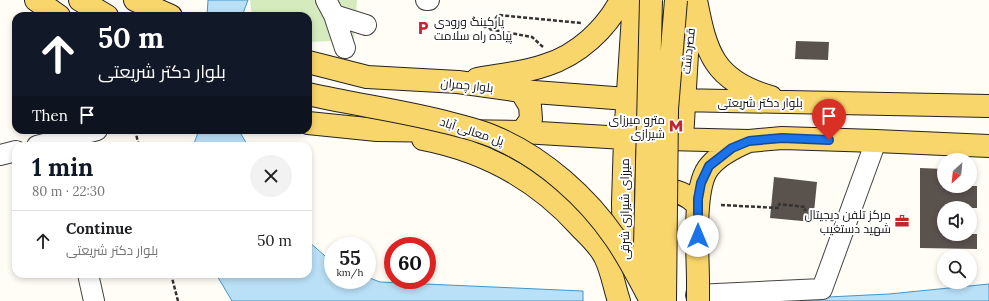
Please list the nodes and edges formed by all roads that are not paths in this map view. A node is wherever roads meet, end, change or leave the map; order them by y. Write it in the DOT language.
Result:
graph roads {
  1 [pos="36,0"];
  2 [pos="80,0"];
  3 [pos="135,0"];
  4 [pos="426,0"];
  5 [pos="429,0"];
  6 [pos="621,0"];
  7 [pos="634,0"];
  8 [pos="644,0"];
  9 [pos="651,0"];
  10 [pos="676,0"];
  11 [pos="694,0"];
  12 [pos="330,8"];
  13 [pos="53,12"];
  14 [pos="100,12"];
  15 [pos="162,12"];
  16 [pos="366,25"];
  17 [pos="346,48"];
  18 [pos="687,54"];
  19 [pos="312,63"];
  20 [pos="458,82"];
  21 [pos="521,91"];
  22 [pos="312,95"];
  23 [pos="627,99"];
  24 [pos="684,101"];
  25 [pos="785,101"];
  26 [pos="989,106"];
  27 [pos="312,124"];
  28 [pos="377,130"];
  29 [pos="522,132"];
  30 [pos="82,134"];
  31 [pos="625,138"];
  32 [pos="682,139"];
  33 [pos="749,141"];
  34 [pos="876,141"];
  35 [pos="52,142"];
  36 [pos="989,146"];
  37 [pos="12,152"];
  38 [pos="0,155"];
  39 [pos="623,203"];
  40 [pos="698,205"];
  41 [pos="89,278"];
  42 [pos="697,292"];
  43 [pos="625,297"];
  44 [pos="94,301"];
  45 [pos="652,301"];
  46 [pos="664,301"];
  1 -- 13 [label="main road"];
  2 -- 14 [label="main road"];
  3 -- 15 [label="main road"];
  4 -- 5 [label="street"];
  6 -- 20 [label="main road"];
  7 -- 23 [label="main road"];
  8 -- 18 [label="main road"];
  9 -- 43 [label="main road, bridge"];
  10 -- 46 [label="main road, bridge"];
  11 -- 18 [label="main road, قصردشت"];
  11 -- 25 [label="main road"];
  12 -- 16 [label="street"];
  12 -- 17 [label="street"];
  18 -- 24 [label="main road, قصردشت"];
  19 -- 20 [label="main road, بلوار چمران"];
  20 -- 21 [label="main road, بلوار چمران"];
  21 -- 23 [label="main road, بلوار چمران"];
  21 -- 29 [label="main road"];
  22 -- 45 [label="main road, پل معالی آباد, bridge"];
  23 -- 24 [label="main road, بلوار دکتر شریعتی"];
  23 -- 31 [label="main road, میرزای شیرازی شرقی"];
  24 -- 25 [label="main road, بلوار دکتر شریعتی"];
  24 -- 32 [label="main road, قصردشت"];
  25 -- 26 [label="main road, بلوار دکتر شریعتی"];
  27 -- 28 [label="main road"];
  28 -- 29 [label="main road"];
  28 -- 43 [label="main road"];
  29 -- 31 [label="main road"];
  30 -- 35 [label="street"];
  31 -- 32 [label="main road"];
  31 -- 39 [label="main road, میرزای شیرازی شرقی"];
  32 -- 33 [label="main road"];
  33 -- 34 [label="main road"];
  33 -- 40 [label="main road"];
  34 -- 36 [label="main road"];
  34 -- 42 [label="street"];
  37 -- 38 [label="street"];
  39 -- 40 [label="main road"];
  39 -- 43 [label="main road, میرزای شیرازی شرقی"];
  40 -- 42 [label="main road"];
  41 -- 44 [label="street"];
}
